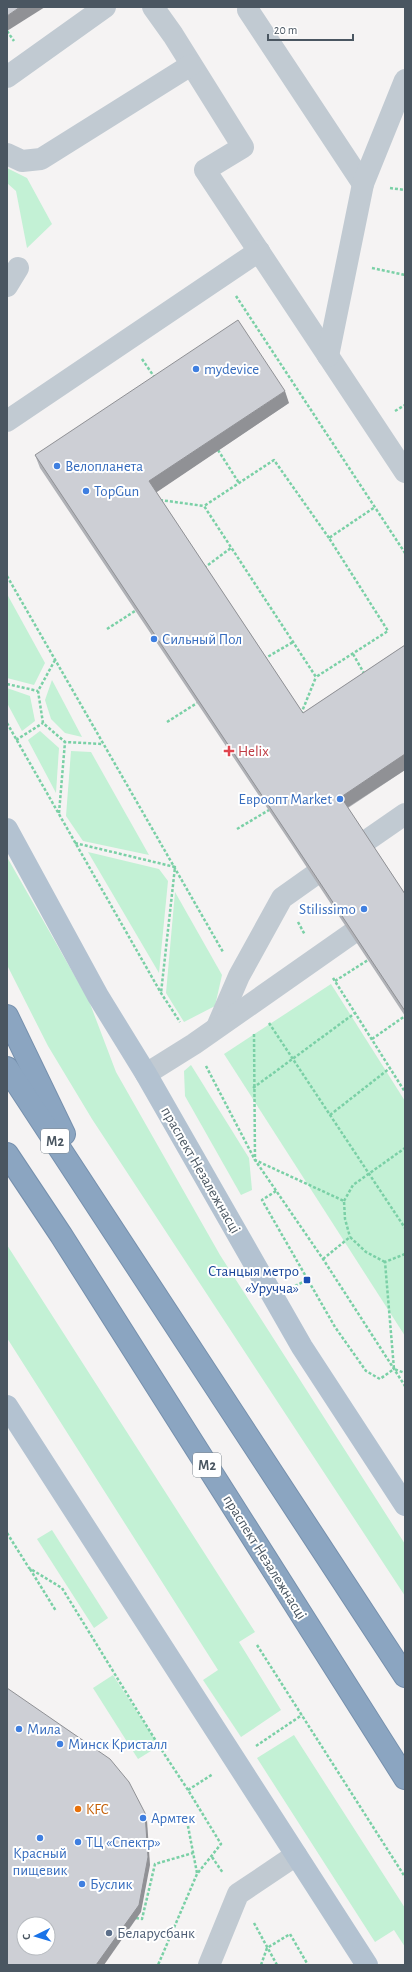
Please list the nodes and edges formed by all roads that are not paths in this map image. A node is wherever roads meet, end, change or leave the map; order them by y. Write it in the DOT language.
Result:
graph roads {
  1 [pos="105,7"];
  2 [pos="153,7"];
  3 [pos="248,10"];
  4 [pos="191,65"];
  5 [pos="7,77"];
  6 [pos="405,80"];
  7 [pos="7,154"];
  8 [pos="363,184"];
  9 [pos="259,251"];
  10 [pos="328,356"];
  11 [pos="7,421"];
  12 [pos="405,472"];
  13 [pos="405,814"];
  14 [pos="7,829"];
  15 [pos="366,841"];
  16 [pos="313,876"];
  17 [pos="351,934"];
  18 [pos="7,1016"];
  19 [pos="217,1027"];
  20 [pos="7,1068"];
  21 [pos="146,1074"];
  22 [pos="7,1154"];
  23 [pos="7,1180"];
  24 [pos="102,1214"];
  25 [pos="61,1235"];
  26 [pos="7,1406"];
  27 [pos="405,1505"];
  28 [pos="405,1676"];
  29 [pos="405,1778"];
  30 [pos="296,1856"];
  31 [pos="209,1965"];
  32 [pos="367,1965"];
  1 -- 5 [label="street"];
  2 -- 4 [label="street"];
  3 -- 8 [label="street"];
  4 -- 7 [label="street"];
  4 -- 9 [label="street"];
  6 -- 8 [label="street"];
  8 -- 10 [label="street"];
  9 -- 10 [label="street"];
  9 -- 11 [label="street"];
  10 -- 12 [label="street"];
  13 -- 15 [label="street"];
  14 -- 21 [label="main road, праспект Незалежнасці"];
  16 -- 19 [label="street"];
  17 -- 19 [label="street"];
  18 -- 24 [label="highway"];
  19 -- 21 [label="street"];
  20 -- 24 [label="highway, М2"];
  21 -- 27 [label="main road, праспект Незалежнасці"];
  22 -- 25 [label="highway, праспект Незалежнасці / М2"];
  23 -- 25 [label="highway"];
  24 -- 28 [label="highway, М2"];
  25 -- 29 [label="highway, праспект Незалежнасці / М2"];
  26 -- 30 [label="main road"];
  30 -- 31 [label="street"];
  30 -- 32 [label="main road"];
}
